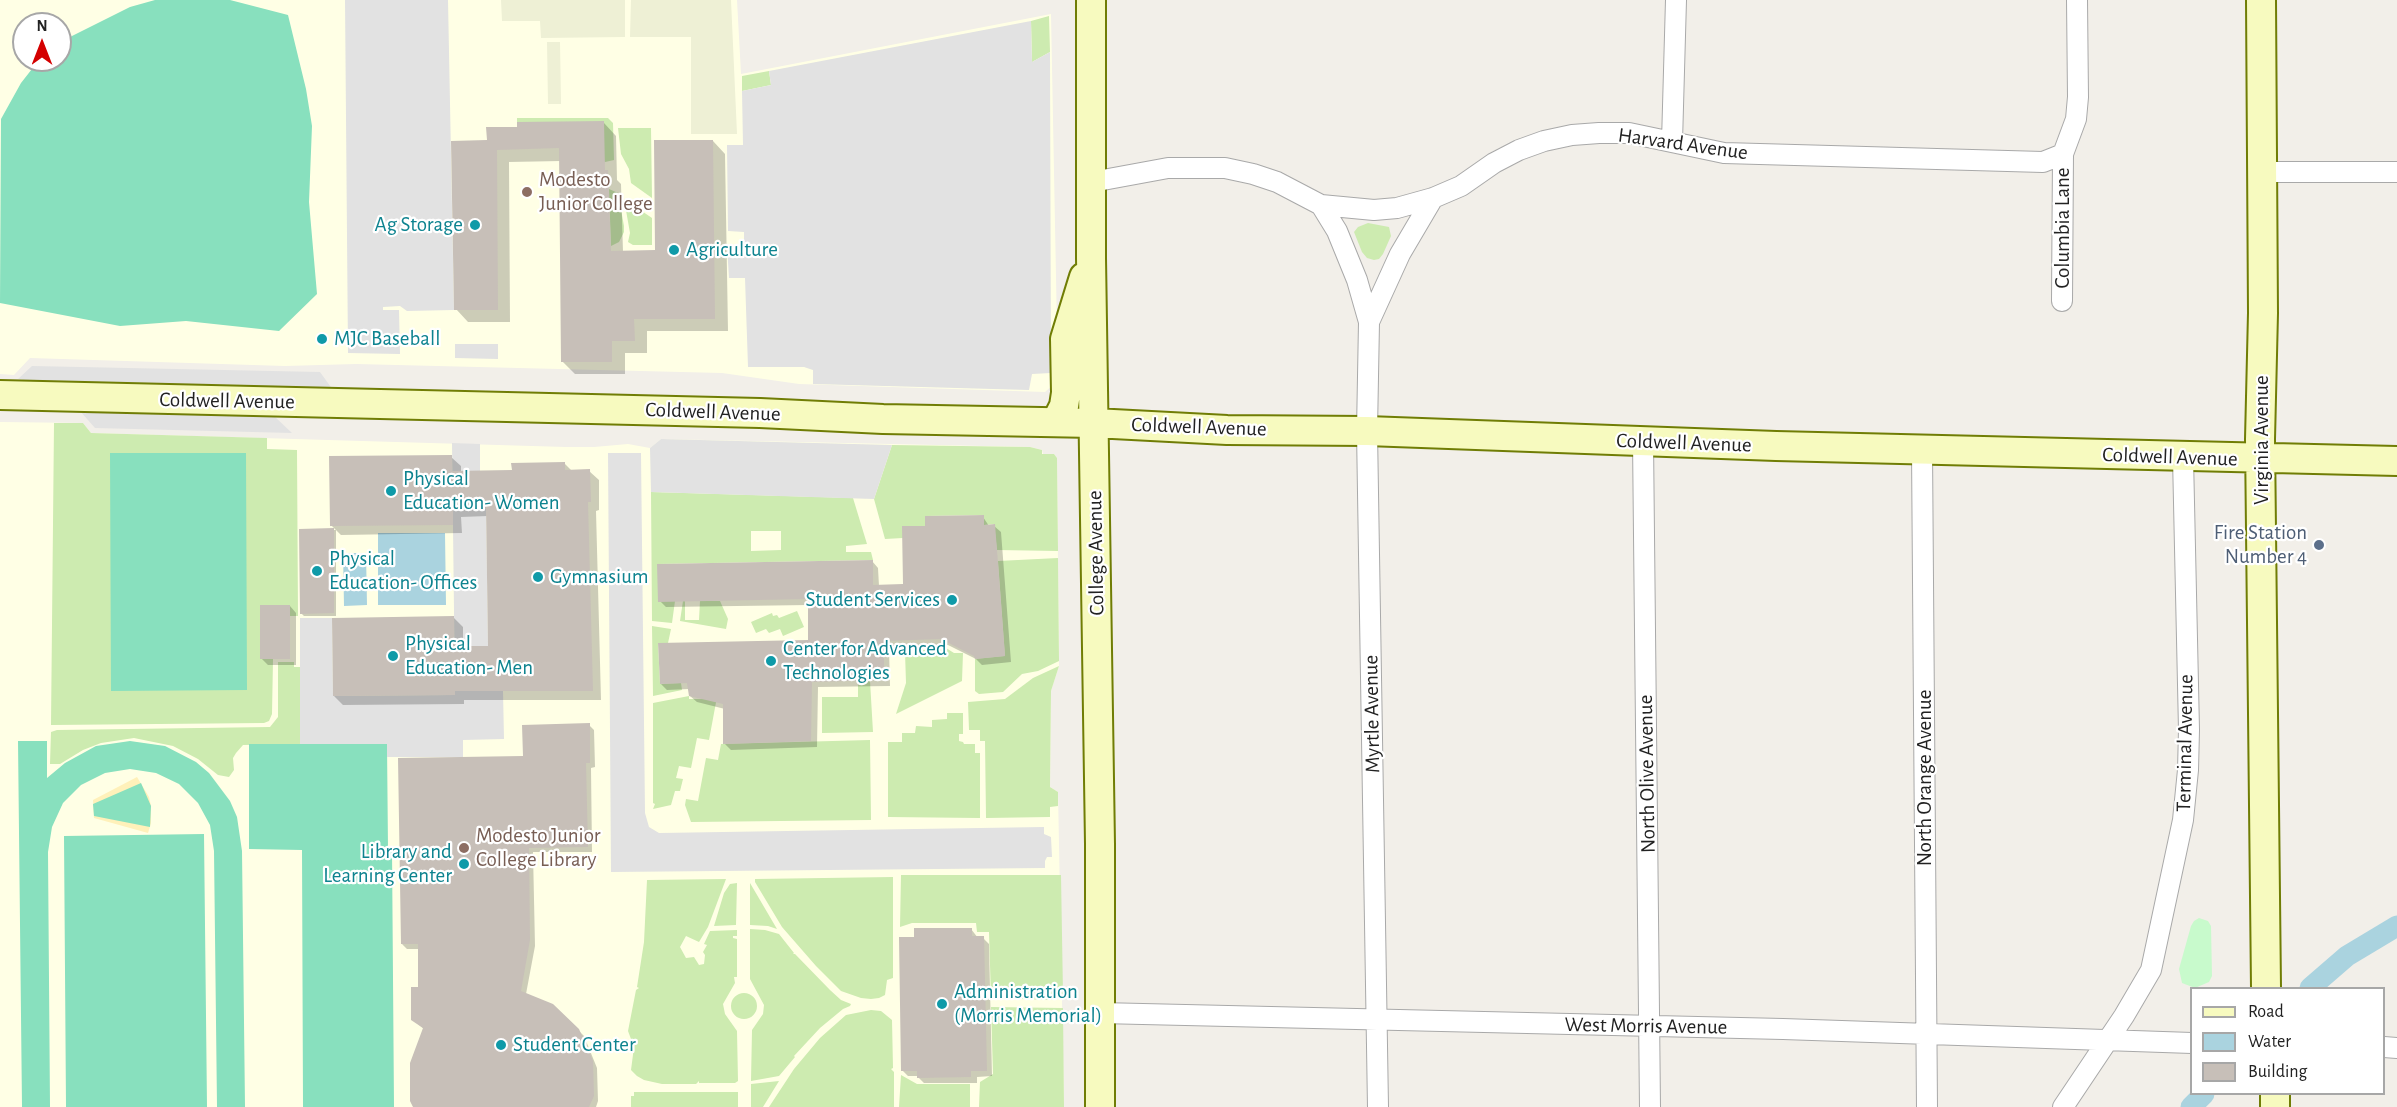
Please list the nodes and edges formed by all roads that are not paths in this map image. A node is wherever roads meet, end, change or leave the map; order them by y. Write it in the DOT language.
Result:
graph roads {
  1 [pos="1091,0"];
  2 [pos="1676,0"];
  3 [pos="2077,0"];
  4 [pos="2261,0"];
  5 [pos="1672,142"];
  6 [pos="2066,146"];
  7 [pos="2263,171"];
  8 [pos="2397,172"];
  9 [pos="1092,182"];
  10 [pos="1433,198"];
  11 [pos="1321,205"];
  12 [pos="1091,258"];
  13 [pos="2062,301"];
  14 [pos="1368,322"];
  15 [pos="0,395"];
  16 [pos="1056,422"];
  17 [pos="1094,423"];
  18 [pos="1367,431"];
  19 [pos="1643,440"];
  20 [pos="1922,449"];
  21 [pos="2183,457"];
  22 [pos="2261,459"];
  23 [pos="2397,461"];
  24 [pos="2266,987"];
  25 [pos="1100,1012"];
  26 [pos="1378,1019"];
  27 [pos="1650,1026"];
  28 [pos="1927,1035"];
  29 [pos="2107,1041"];
  30 [pos="2190,1043"];
  31 [pos="1100,1107"];
  32 [pos="1378,1107"];
  33 [pos="1650,1107"];
  34 [pos="1927,1107"];
  35 [pos="2062,1107"];
  1 -- 9 [label="street, College Avenue"];
  2 -- 5 [label="street"];
  3 -- 6 [label="street, Columbia Lane"];
  4 -- 7 [label="street, Virginia Avenue"];
  5 -- 6 [label="street, Harvard Avenue"];
  5 -- 10 [label="street, Harvard Avenue"];
  6 -- 13 [label="street, Columbia Lane"];
  7 -- 8 [label="street"];
  7 -- 22 [label="street, Virginia Avenue"];
  9 -- 11 [label="street, Harvard Avenue"];
  9 -- 12 [label="street, College Avenue"];
  10 -- 11 [label="street, Harvard Avenue"];
  10 -- 14 [label="street, Myrtle Avenue"];
  11 -- 14 [label="street, Myrtle Avenue"];
  12 -- 16 [label="street"];
  12 -- 17 [label="street, College Avenue"];
  14 -- 18 [label="street, Myrtle Avenue"];
  15 -- 16 [label="street, Coldwell Avenue"];
  16 -- 17 [label="street, Coldwell Avenue"];
  17 -- 18 [label="street, Coldwell Avenue"];
  17 -- 25 [label="street, College Avenue"];
  18 -- 19 [label="street, Coldwell Avenue"];
  18 -- 26 [label="street, Myrtle Avenue"];
  19 -- 20 [label="street, Coldwell Avenue"];
  19 -- 27 [label="street, North Olive Avenue"];
  20 -- 21 [label="street, Coldwell Avenue"];
  20 -- 28 [label="street, North Orange Avenue"];
  21 -- 22 [label="street, Coldwell Avenue"];
  21 -- 29 [label="street, Terminal Avenue"];
  22 -- 23 [label="street, Coldwell Avenue"];
  22 -- 24 [label="street, Virginia Avenue"];
  25 -- 26 [label="street, West Morris Avenue"];
  25 -- 31 [label="street, College Avenue"];
  26 -- 27 [label="street, West Morris Avenue"];
  26 -- 32 [label="street, Myrtle Avenue"];
  27 -- 28 [label="street, West Morris Avenue"];
  27 -- 33 [label="street, North Olive Avenue"];
  28 -- 29 [label="street, West Morris Avenue"];
  28 -- 34 [label="street, North Orange Avenue"];
  29 -- 30 [label="street, West Morris Avenue"];
  29 -- 35 [label="street, Terminal Avenue"];
}
